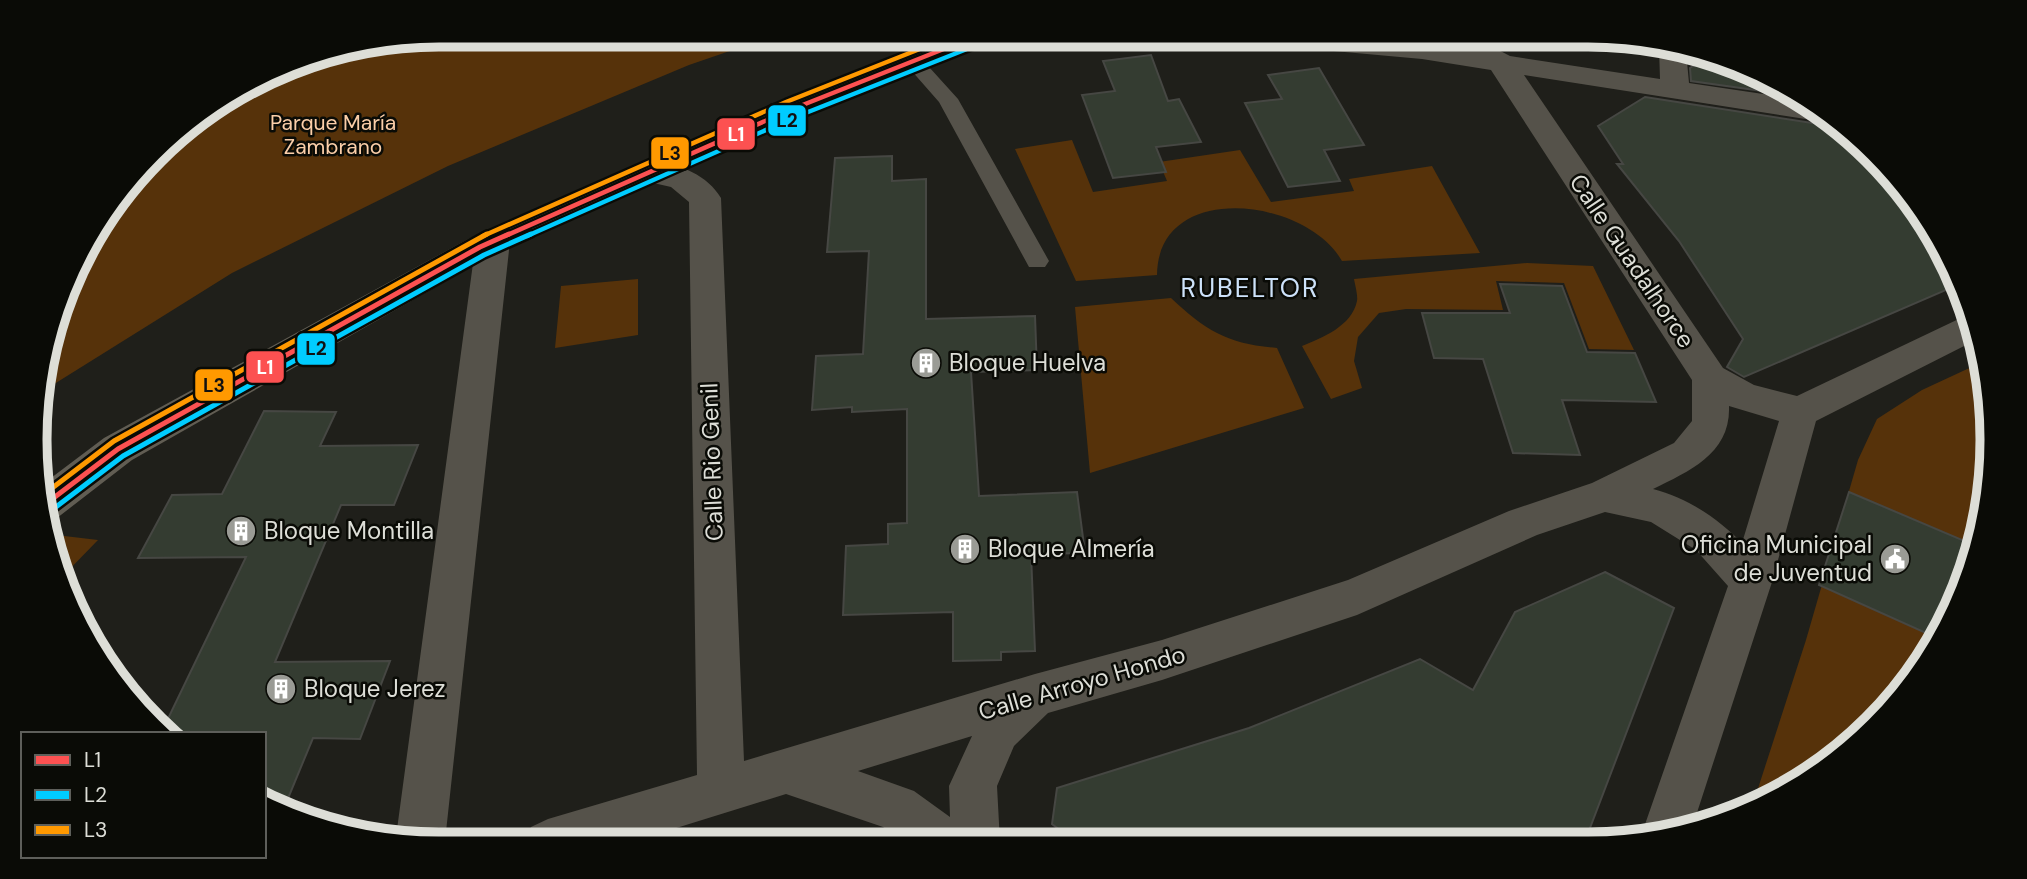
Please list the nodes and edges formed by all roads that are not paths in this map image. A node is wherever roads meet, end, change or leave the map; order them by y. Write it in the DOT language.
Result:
graph roads {
  1 [pos="948,47"];
  2 [pos="1378,47"];
  3 [pos="1481,47"];
  4 [pos="1673,57"];
  5 [pos="913,61"];
  6 [pos="1501,63"];
  7 [pos="1675,90"];
  8 [pos="1798,109"];
  9 [pos="648,172"];
  10 [pos="493,241"];
  11 [pos="1037,261"];
  12 [pos="1964,330"];
  13 [pos="1710,378"];
  14 [pos="1800,412"];
  15 [pos="1605,495"];
  16 [pos="52,499"];
  17 [pos="1751,582"];
  18 [pos="1035,695"];
  19 [pos="786,771"];
  20 [pos="721,791"];
  21 [pos="1669,823"];
  22 [pos="421,831"];
  23 [pos="587,832"];
  24 [pos="931,832"];
  25 [pos="975,832"];
  1 -- 5 [label="street"];
  2 -- 6 [label="street"];
  3 -- 6 [label="street, Calle Guadalhorce"];
  4 -- 7 [label="street"];
  5 -- 9 [label="street"];
  5 -- 11 [label="lane"];
  6 -- 7 [label="street"];
  6 -- 13 [label="street, Calle Guadalhorce"];
  7 -- 8 [label="street"];
  9 -- 10 [label="street"];
  9 -- 20 [label="street, Calle Rio Genil"];
  10 -- 16 [label="street"];
  10 -- 22 [label="street"];
  12 -- 14 [label="street"];
  13 -- 14 [label="street, Calle Guadalhorce"];
  13 -- 15 [label="street, Calle Arroyo Hondo"];
  14 -- 17 [label="street"];
  15 -- 17 [label="street"];
  15 -- 18 [label="street, Calle Arroyo Hondo"];
  17 -- 21 [label="street"];
  18 -- 19 [label="street, Calle Arroyo Hondo"];
  18 -- 25 [label="street"];
  19 -- 20 [label="street, Calle Arroyo Hondo"];
  19 -- 24 [label="street"];
  20 -- 23 [label="street, Calle Arroyo Hondo"];
}
